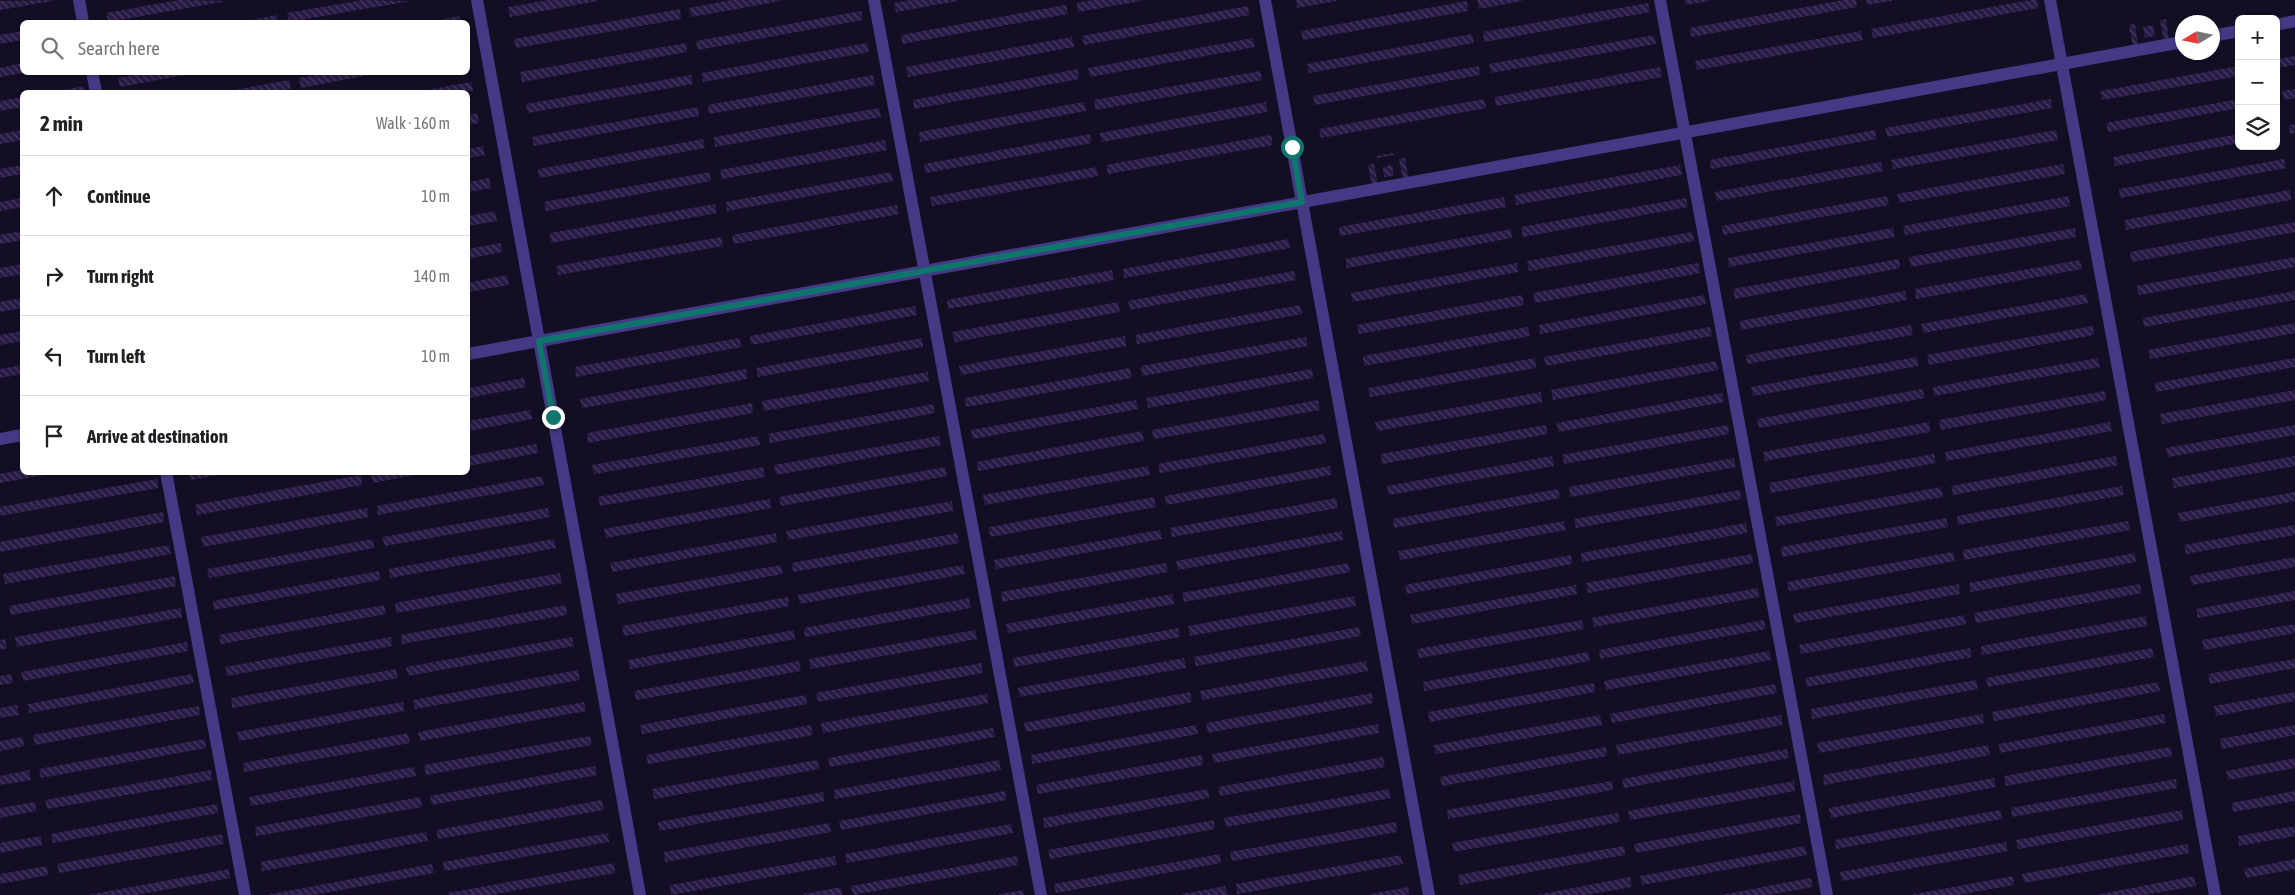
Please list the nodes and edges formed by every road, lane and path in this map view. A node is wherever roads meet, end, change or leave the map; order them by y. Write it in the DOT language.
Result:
graph roads {
  1 [pos="79,0"];
  2 [pos="477,0"];
  3 [pos="874,0"];
  4 [pos="1265,0"];
  5 [pos="1660,0"];
  6 [pos="2050,0"];
  7 [pos="83,20"];
  8 [pos="2295,21"];
  9 [pos="2280,24"];
  10 [pos="2235,33"];
  11 [pos="2220,35"];
  12 [pos="2175,43"];
  13 [pos="2062,64"];
  14 [pos="93,75"];
  15 [pos="96,90"];
  16 [pos="1684,132"];
  17 [pos="1302,202"];
  18 [pos="925,271"];
  19 [pos="539,341"];
  20 [pos="470,354"];
  21 [pos="20,435"];
  22 [pos="0,439"];
  23 [pos="167,475"];
  24 [pos="245,895"];
  25 [pos="640,895"];
  26 [pos="1041,895"];
  27 [pos="1429,895"];
  28 [pos="1826,895"];
  29 [pos="2214,895"];
  1 -- 7 [label="lane"];
  2 -- 19 [label="lane"];
  3 -- 18 [label="lane"];
  4 -- 17 [label="lane"];
  5 -- 16 [label="lane"];
  6 -- 13 [label="lane"];
  8 -- 9 [label="lane"];
  10 -- 11 [label="lane"];
  12 -- 13 [label="lane"];
  13 -- 16 [label="lane"];
  13 -- 29 [label="lane"];
  14 -- 15 [label="lane"];
  16 -- 17 [label="lane"];
  16 -- 28 [label="lane"];
  17 -- 18 [label="lane"];
  17 -- 27 [label="lane"];
  18 -- 19 [label="lane"];
  18 -- 26 [label="lane"];
  19 -- 20 [label="lane"];
  19 -- 25 [label="lane"];
  21 -- 22 [label="lane"];
  23 -- 24 [label="lane"];
}
